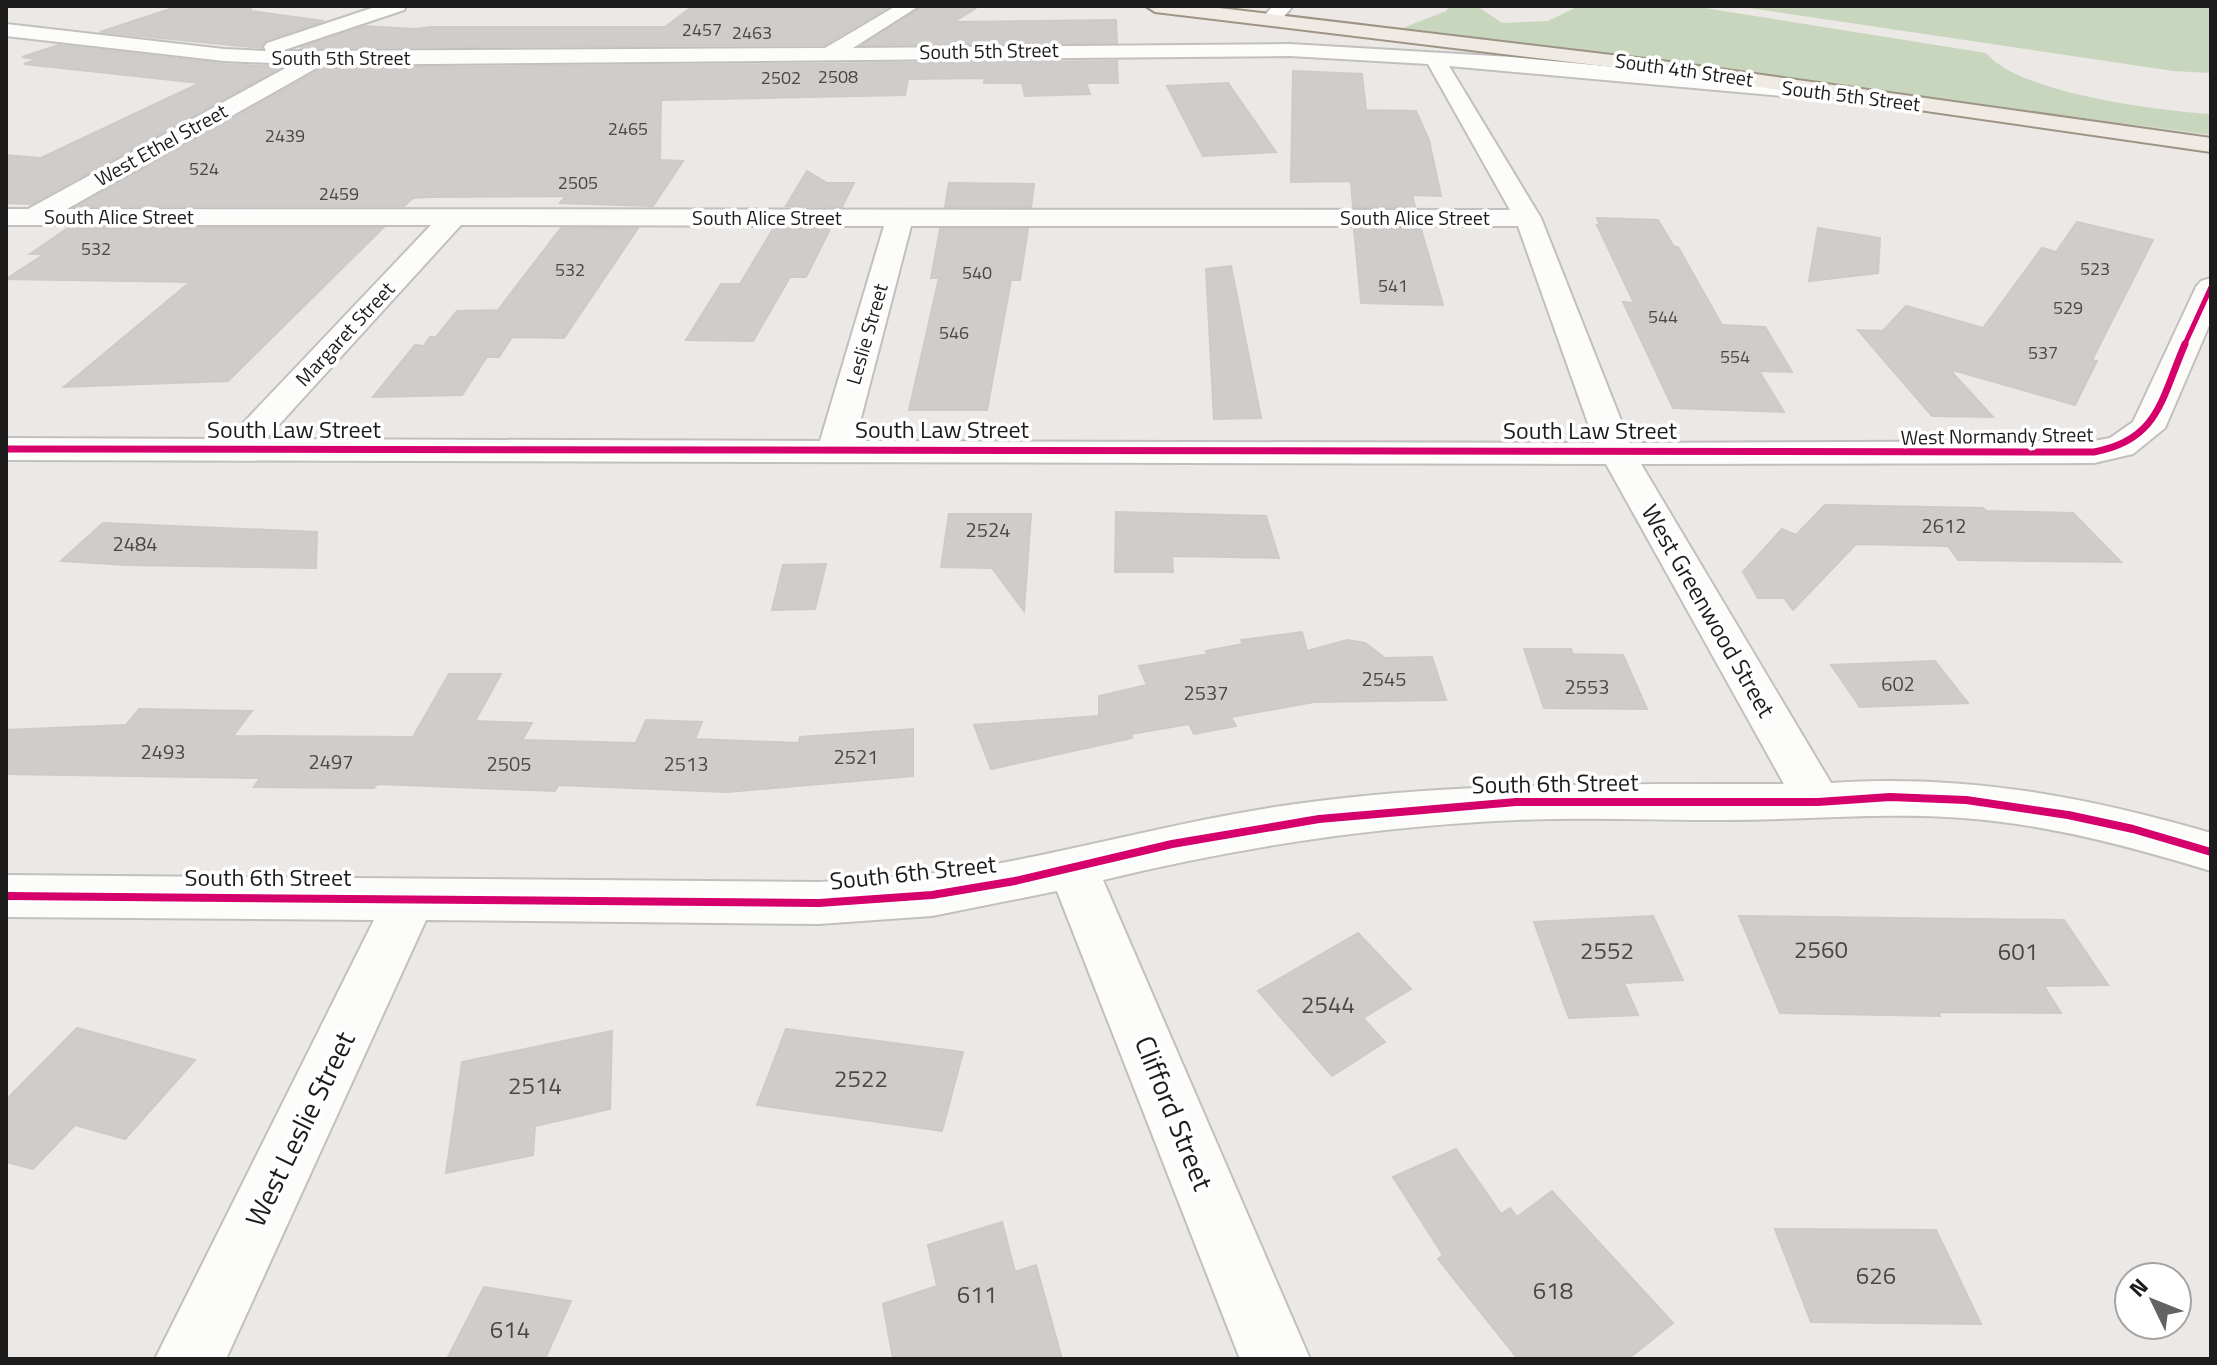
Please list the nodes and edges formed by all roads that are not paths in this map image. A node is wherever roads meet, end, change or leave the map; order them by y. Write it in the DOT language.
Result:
graph roads {
  1 [pos="397,6"];
  2 [pos="910,6"];
  3 [pos="1155,6"];
  4 [pos="1278,12"];
  5 [pos="6,30"];
  6 [pos="830,53"];
  7 [pos="244,57"];
  8 [pos="1434,57"];
  9 [pos="318,59"];
  10 [pos="1970,110"];
  11 [pos="2211,145"];
  12 [pos="19,217"];
  13 [pos="454,217"];
  14 [pos="900,218"];
  15 [pos="1528,218"];
  16 [pos="6,234"];
  17 [pos="2211,287"];
  18 [pos="6,449"];
  19 [pos="835,449"];
  20 [pos="237,450"];
  21 [pos="1616,451"];
  22 [pos="1878,454"];
  23 [pos="1818,802"];
  24 [pos="2211,852"];
  25 [pos="1073,868"];
  26 [pos="6,896"];
  27 [pos="410,899"];
  28 [pos="190,1359"];
  29 [pos="1275,1359"];
  1 -- 7 [label="street"];
  2 -- 6 [label="street"];
  3 -- 4 [label="main road, South 4th Street"];
  4 -- 10 [label="main road, South 4th Street"];
  5 -- 7 [label="street, South 5th Street"];
  6 -- 8 [label="street, South 5th Street"];
  6 -- 9 [label="street, South 5th Street"];
  7 -- 9 [label="street, South 5th Street"];
  8 -- 10 [label="street, South 5th Street"];
  8 -- 15 [label="street, West Greenwood Street"];
  9 -- 12 [label="street, West Ethel Street"];
  10 -- 11 [label="main road, South 4th Street"];
  12 -- 13 [label="street, South Alice Street"];
  12 -- 16 [label="street, West Ethel Street"];
  13 -- 14 [label="street, South Alice Street"];
  13 -- 20 [label="street, Margaret Street"];
  14 -- 15 [label="street, South Alice Street"];
  14 -- 19 [label="street, Leslie Street"];
  15 -- 21 [label="street, West Greenwood Street"];
  17 -- 22 [label="street, West Normandy Street"];
  18 -- 20 [label="street, South Law Street"];
  19 -- 20 [label="street, South Law Street"];
  19 -- 21 [label="street, South Law Street"];
  21 -- 22 [label="street, South Law Street"];
  21 -- 23 [label="street, West Greenwood Street"];
  23 -- 24 [label="street"];
  23 -- 25 [label="street, South 6th Street"];
  25 -- 27 [label="street, South 6th Street"];
  25 -- 29 [label="street, Clifford Street"];
  26 -- 27 [label="street, South 6th Street"];
  27 -- 28 [label="street, West Leslie Street"];
}
